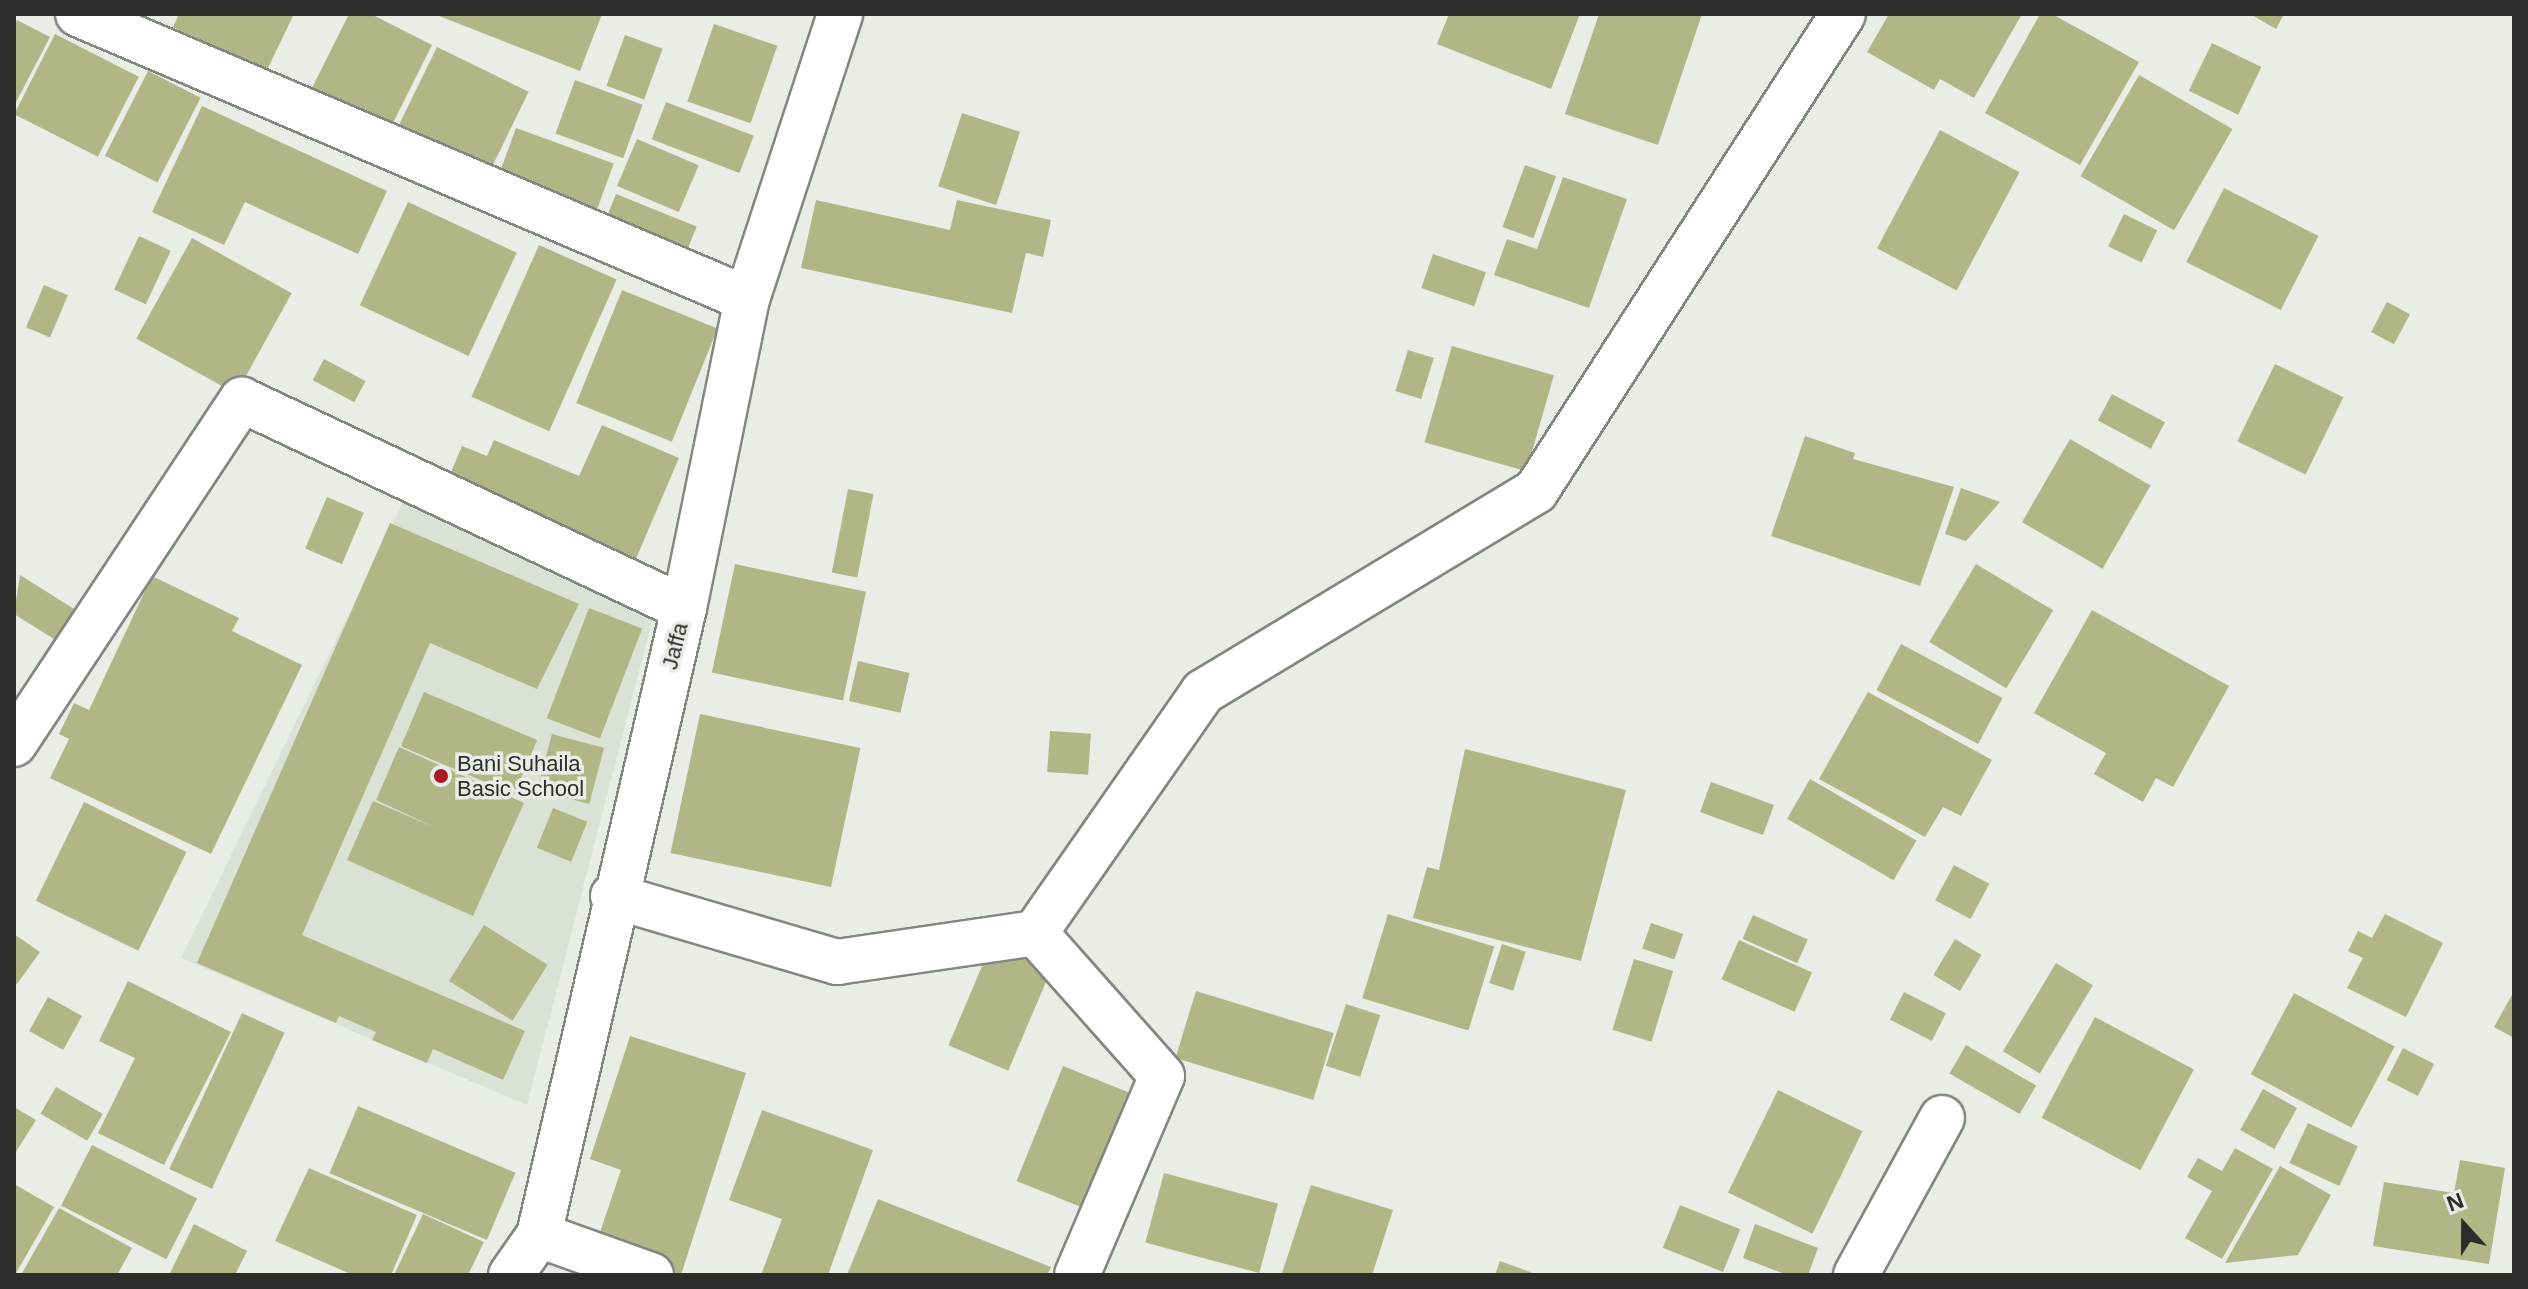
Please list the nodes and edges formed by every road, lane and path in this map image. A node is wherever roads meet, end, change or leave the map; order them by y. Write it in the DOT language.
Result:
graph roads {
  1 [pos="78,14"];
  2 [pos="1843,14"];
  3 [pos="838,15"];
  4 [pos="747,299"];
  5 [pos="684,608"];
  6 [pos="14,744"];
  7 [pos="613,896"];
  8 [pos="1035,933"];
  9 [pos="1942,1118"];
  10 [pos="539,1235"];
  11 [pos="511,1275"];
  12 [pos="651,1275"];
  13 [pos="1077,1275"];
  14 [pos="1856,1275"];
  1 -- 4 [label="street"];
  2 -- 8 [label="street"];
  3 -- 4 [label="street, Jaffa"];
  4 -- 5 [label="street, Jaffa"];
  5 -- 6 [label="street"];
  5 -- 7 [label="street, Jaffa"];
  7 -- 8 [label="street"];
  7 -- 10 [label="street, Jaffa"];
  8 -- 13 [label="street"];
  9 -- 14 [label="street"];
  10 -- 11 [label="street, Jaffa"];
  10 -- 12 [label="street"];
}
